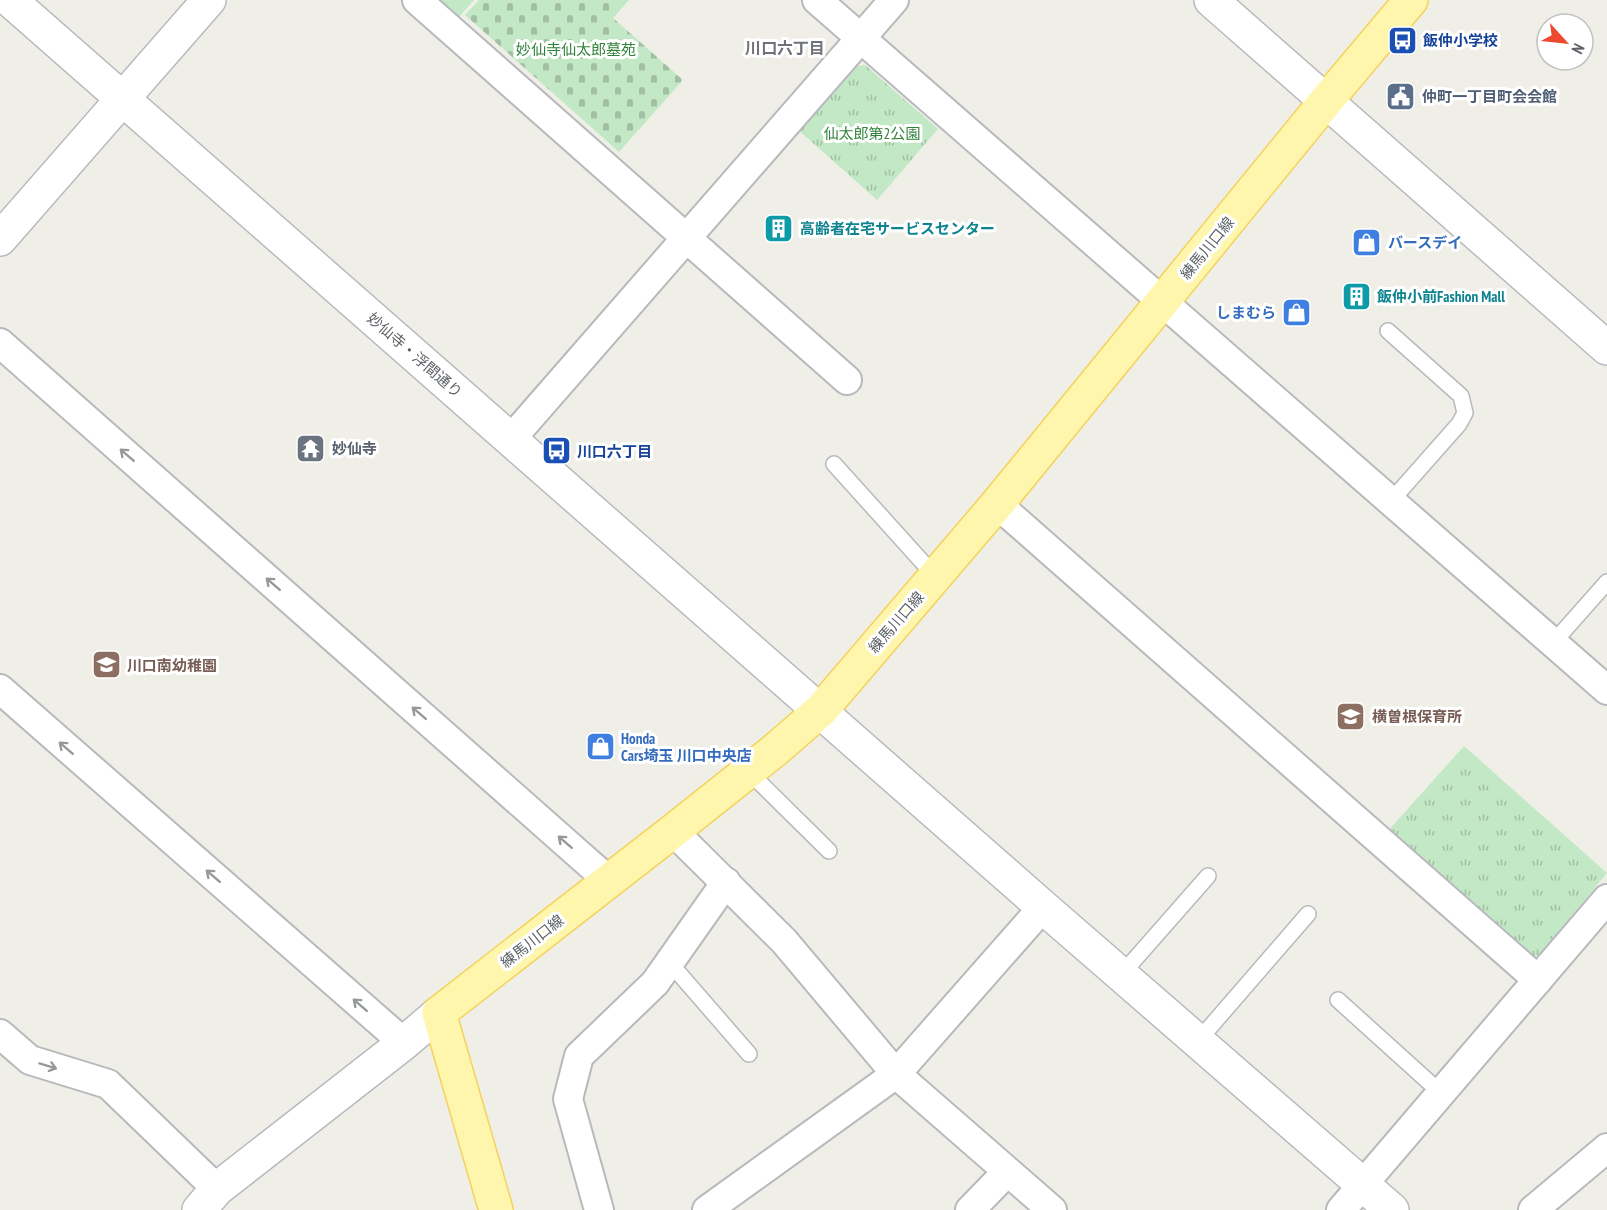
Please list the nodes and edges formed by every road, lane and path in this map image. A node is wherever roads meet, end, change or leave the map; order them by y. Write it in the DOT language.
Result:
graph roads {
  1 [pos="10,0"];
  2 [pos="209,0"];
  3 [pos="417,0"];
  4 [pos="817,0"];
  5 [pos="894,0"];
  6 [pos="1211,0"];
  7 [pos="1411,0"];
  8 [pos="861,38"];
  9 [pos="122,99"];
  10 [pos="1326,101"];
  11 [pos="687,237"];
  12 [pos="0,239"];
  13 [pos="1163,302"];
  14 [pos="1388,331"];
  15 [pos="0,344"];
  16 [pos="1607,348"];
  17 [pos="847,380"];
  18 [pos="511,439"];
  19 [pos="834,464"];
  20 [pos="1391,501"];
  21 [pos="998,504"];
  22 [pos="935,576"];
  23 [pos="1607,582"];
  24 [pos="1553,643"];
  25 [pos="0,690"];
  26 [pos="1607,690"];
  27 [pos="820,710"];
  28 [pos="748,771"];
  29 [pos="674,831"];
  30 [pos="830,851"];
  31 [pos="1208,876"];
  32 [pos="609,881"];
  33 [pos="726,882"];
  34 [pos="1607,899"];
  35 [pos="1043,907"];
  36 [pos="1308,914"];
  37 [pos="670,963"];
  38 [pos="1121,975"];
  39 [pos="1538,980"];
  40 [pos="1338,1000"];
  41 [pos="439,1013"];
  42 [pos="0,1034"];
  43 [pos="1198,1041"];
  44 [pos="404,1043"];
  45 [pos="749,1054"];
  46 [pos="896,1074"];
  47 [pos="1442,1093"];
  48 [pos="1607,1148"];
  49 [pos="1007,1172"];
  50 [pos="1363,1185"];
  51 [pos="208,1200"];
  52 [pos="496,1210"];
  53 [pos="599,1210"];
  54 [pos="707,1210"];
  55 [pos="970,1210"];
  56 [pos="1052,1210"];
  57 [pos="1341,1210"];
  58 [pos="1392,1210"];
  59 [pos="1533,1210"];
  1 -- 9 [label="street, 妙仙寺・浮間通り"];
  2 -- 9 [label="street"];
  3 -- 11 [label="street"];
  4 -- 8 [label="street"];
  5 -- 8 [label="street"];
  6 -- 10 [label="street"];
  7 -- 10 [label="main road, 練馬川口線"];
  8 -- 11 [label="street"];
  8 -- 13 [label="street"];
  9 -- 12 [label="street"];
  9 -- 18 [label="street, 妙仙寺・浮間通り"];
  10 -- 13 [label="main road, 練馬川口線"];
  10 -- 16 [label="street"];
  11 -- 17 [label="street"];
  11 -- 18 [label="street"];
  13 -- 20 [label="street"];
  13 -- 21 [label="main road, 練馬川口線"];
  14 -- 20 [label="lane"];
  32 -- 15 [label="street, one-way"];
  18 -- 27 [label="street, 妙仙寺・浮間通り"];
  19 -- 22 [label="lane"];
  20 -- 24 [label="street"];
  21 -- 22 [label="main road, 練馬川口線"];
  21 -- 39 [label="street"];
  22 -- 27 [label="main road, 練馬川口線"];
  23 -- 24 [label="lane"];
  24 -- 26 [label="street"];
  44 -- 25 [label="street, one-way"];
  27 -- 28 [label="main road, 練馬川口線"];
  27 -- 35 [label="street, 妙仙寺・浮間通り"];
  28 -- 29 [label="main road, 練馬川口線"];
  28 -- 30 [label="lane"];
  29 -- 32 [label="main road, 練馬川口線"];
  29 -- 33 [label="street"];
  31 -- 38 [label="lane"];
  32 -- 41 [label="main road, 練馬川口線"];
  33 -- 37 [label="street"];
  33 -- 46 [label="street"];
  34 -- 39 [label="street"];
  35 -- 38 [label="street, 妙仙寺・浮間通り"];
  35 -- 46 [label="street"];
  36 -- 43 [label="lane"];
  37 -- 45 [label="lane"];
  37 -- 53 [label="street"];
  38 -- 43 [label="street, 妙仙寺・浮間通り"];
  39 -- 47 [label="street"];
  40 -- 47 [label="lane"];
  41 -- 44 [label="street"];
  41 -- 52 [label="main road"];
  42 -- 51 [label="street, one-way"];
  43 -- 50 [label="street, 妙仙寺・浮間通り"];
  44 -- 51 [label="street"];
  46 -- 49 [label="street"];
  46 -- 54 [label="street"];
  47 -- 50 [label="street"];
  48 -- 59 [label="street"];
  49 -- 55 [label="street"];
  49 -- 56 [label="street"];
  50 -- 57 [label="street"];
  50 -- 58 [label="street, 妙仙寺・浮間通り"];
}
